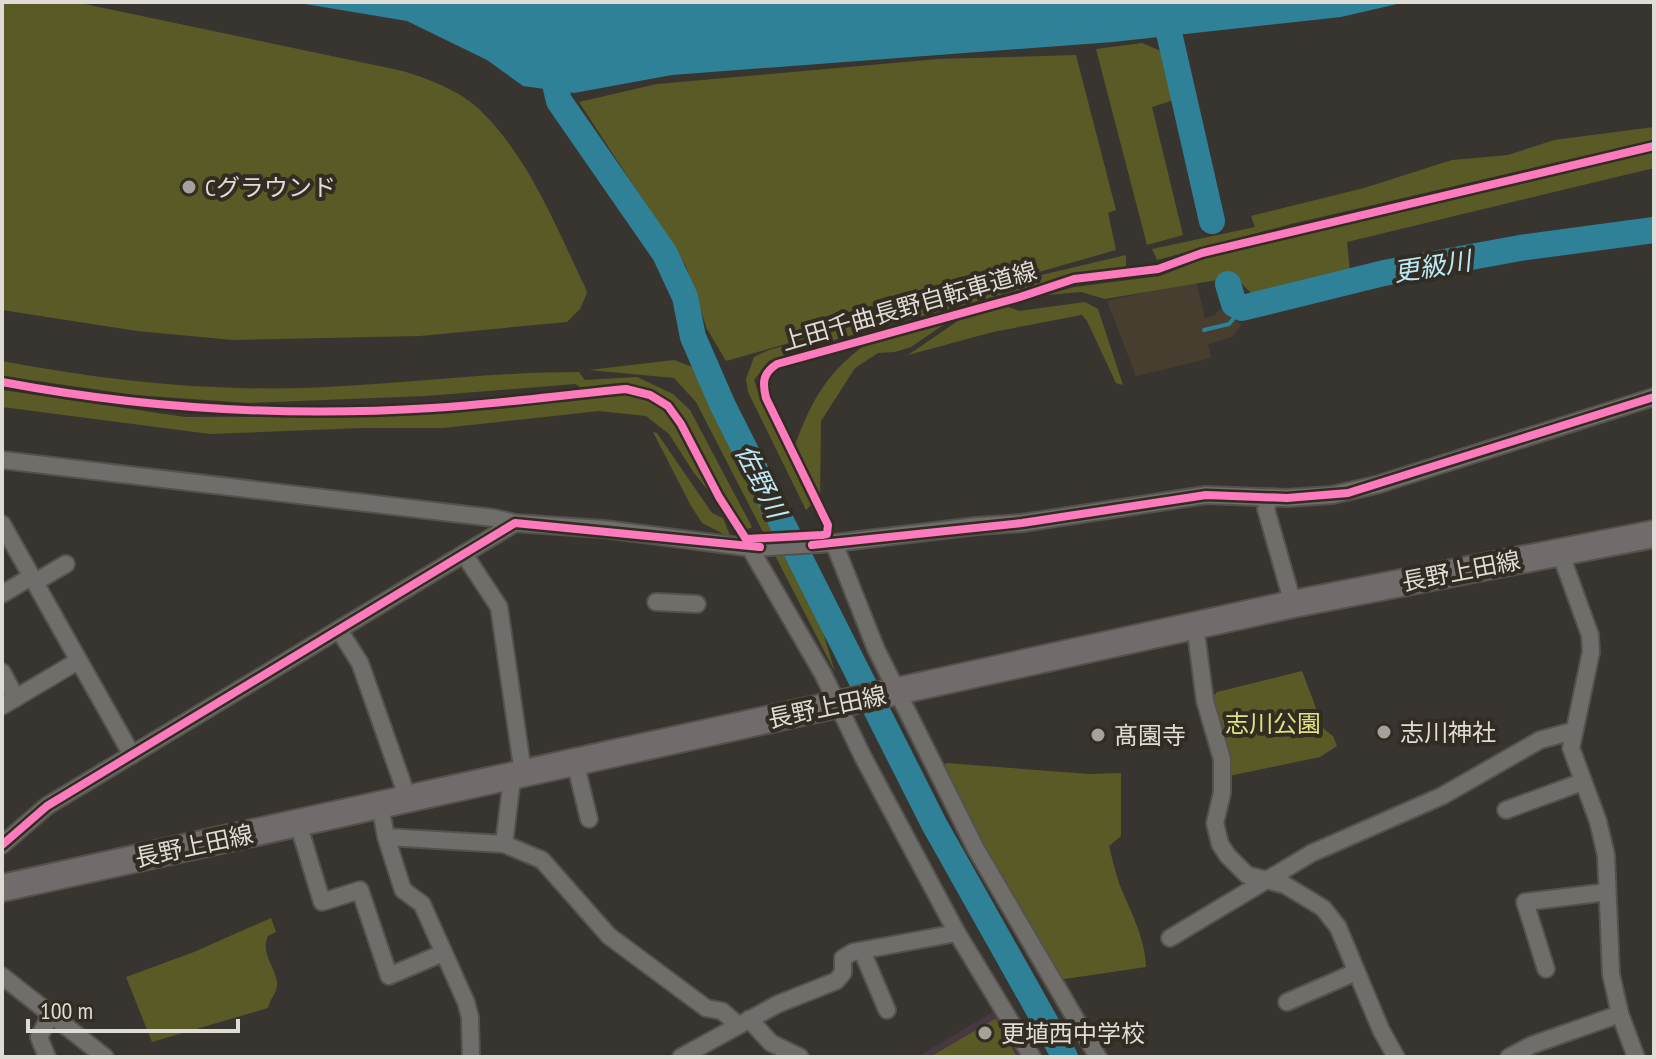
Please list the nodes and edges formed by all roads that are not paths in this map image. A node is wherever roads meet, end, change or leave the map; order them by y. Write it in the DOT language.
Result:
graph roads {
  1 [pos="1654,397"];
  2 [pos="2,460"];
  3 [pos="1270,497"];
  4 [pos="515,523"];
  5 [pos="2,524"];
  6 [pos="1654,534"];
  7 [pos="831,544"];
  8 [pos="751,548"];
  9 [pos="1560,552"];
  10 [pos="464,554"];
  11 [pos="66,564"];
  12 [pos="33,579"];
  13 [pos="2,594"];
  14 [pos="656,602"];
  15 [pos="697,604"];
  16 [pos="1293,604"];
  17 [pos="1195,625"];
  18 [pos="339,630"];
  19 [pos="78,661"];
  20 [pos="2,672"];
  21 [pos="896,692"];
  22 [pos="9,702"];
  23 [pos="838,704"];
  24 [pos="1573,731"];
  25 [pos="132,755"];
  26 [pos="575,762"];
  27 [pos="516,774"];
  28 [pos="1582,782"];
  29 [pos="408,799"];
  30 [pos="380,805"];
  31 [pos="1506,810"];
  32 [pos="589,819"];
  33 [pos="298,823"];
  34 [pos="386,837"];
  35 [pos="504,844"];
  36 [pos="2,845"];
  37 [pos="1268,880"];
  38 [pos="2,888"];
  39 [pos="1607,892"];
  40 [pos="957,933"];
  41 [pos="1170,938"];
  42 [pos="862,951"];
  43 [pos="443,953"];
  44 [pos="1546,969"];
  45 [pos="1356,972"];
  46 [pos="2,976"];
  47 [pos="1287,1002"];
  48 [pos="887,1010"];
  49 [pos="1620,1014"];
  50 [pos="50,1016"];
  51 [pos="744,1022"];
  52 [pos="47,1057"];
  53 [pos="105,1057"];
  54 [pos="471,1057"];
  55 [pos="681,1057"];
  56 [pos="800,1057"];
  57 [pos="1032,1057"];
  58 [pos="1098,1057"];
  59 [pos="1396,1057"];
  60 [pos="1509,1057"];
  61 [pos="1636,1057"];
  1 -- 3 [label="street"];
  2 -- 4 [label="street"];
  3 -- 7 [label="street"];
  3 -- 16 [label="street"];
  4 -- 8 [label="street"];
  4 -- 10 [label="street"];
  5 -- 12 [label="street"];
  6 -- 9 [label="main road, 長野上田線"];
  7 -- 8 [label="street"];
  7 -- 21 [label="street"];
  8 -- 23 [label="street"];
  9 -- 16 [label="main road, 長野上田線"];
  9 -- 24 [label="street"];
  10 -- 18 [label="street"];
  10 -- 27 [label="street"];
  11 -- 12 [label="street"];
  12 -- 13 [label="street"];
  12 -- 19 [label="street"];
  14 -- 15 [label="street"];
  16 -- 17 [label="main road, 長野上田線"];
  17 -- 21 [label="main road, 長野上田線"];
  17 -- 37 [label="street"];
  18 -- 25 [label="street"];
  18 -- 29 [label="street"];
  19 -- 22 [label="street"];
  19 -- 25 [label="street"];
  20 -- 22 [label="street"];
  21 -- 23 [label="main road, 長野上田線"];
  21 -- 58 [label="street"];
  23 -- 26 [label="main road, 長野上田線"];
  23 -- 40 [label="street"];
  24 -- 28 [label="street"];
  24 -- 37 [label="street"];
  25 -- 36 [label="street"];
  26 -- 27 [label="main road, 長野上田線"];
  26 -- 32 [label="street"];
  27 -- 29 [label="main road, 長野上田線"];
  27 -- 35 [label="street"];
  28 -- 31 [label="street"];
  28 -- 39 [label="street"];
  29 -- 30 [label="main road, 長野上田線"];
  30 -- 33 [label="main road, 長野上田線"];
  30 -- 34 [label="street"];
  33 -- 38 [label="main road, 長野上田線"];
  33 -- 43 [label="street"];
  34 -- 35 [label="street"];
  34 -- 43 [label="street"];
  35 -- 51 [label="street"];
  37 -- 41 [label="street"];
  37 -- 45 [label="street"];
  39 -- 44 [label="street"];
  39 -- 49 [label="street"];
  40 -- 42 [label="street"];
  40 -- 57 [label="street"];
  42 -- 48 [label="street"];
  42 -- 51 [label="street"];
  43 -- 54 [label="street"];
  45 -- 47 [label="street"];
  45 -- 59 [label="street"];
  46 -- 50 [label="street"];
  49 -- 60 [label="street"];
  49 -- 61 [label="street"];
  50 -- 52 [label="street"];
  50 -- 53 [label="street"];
  51 -- 55 [label="street"];
  51 -- 56 [label="street"];
}
